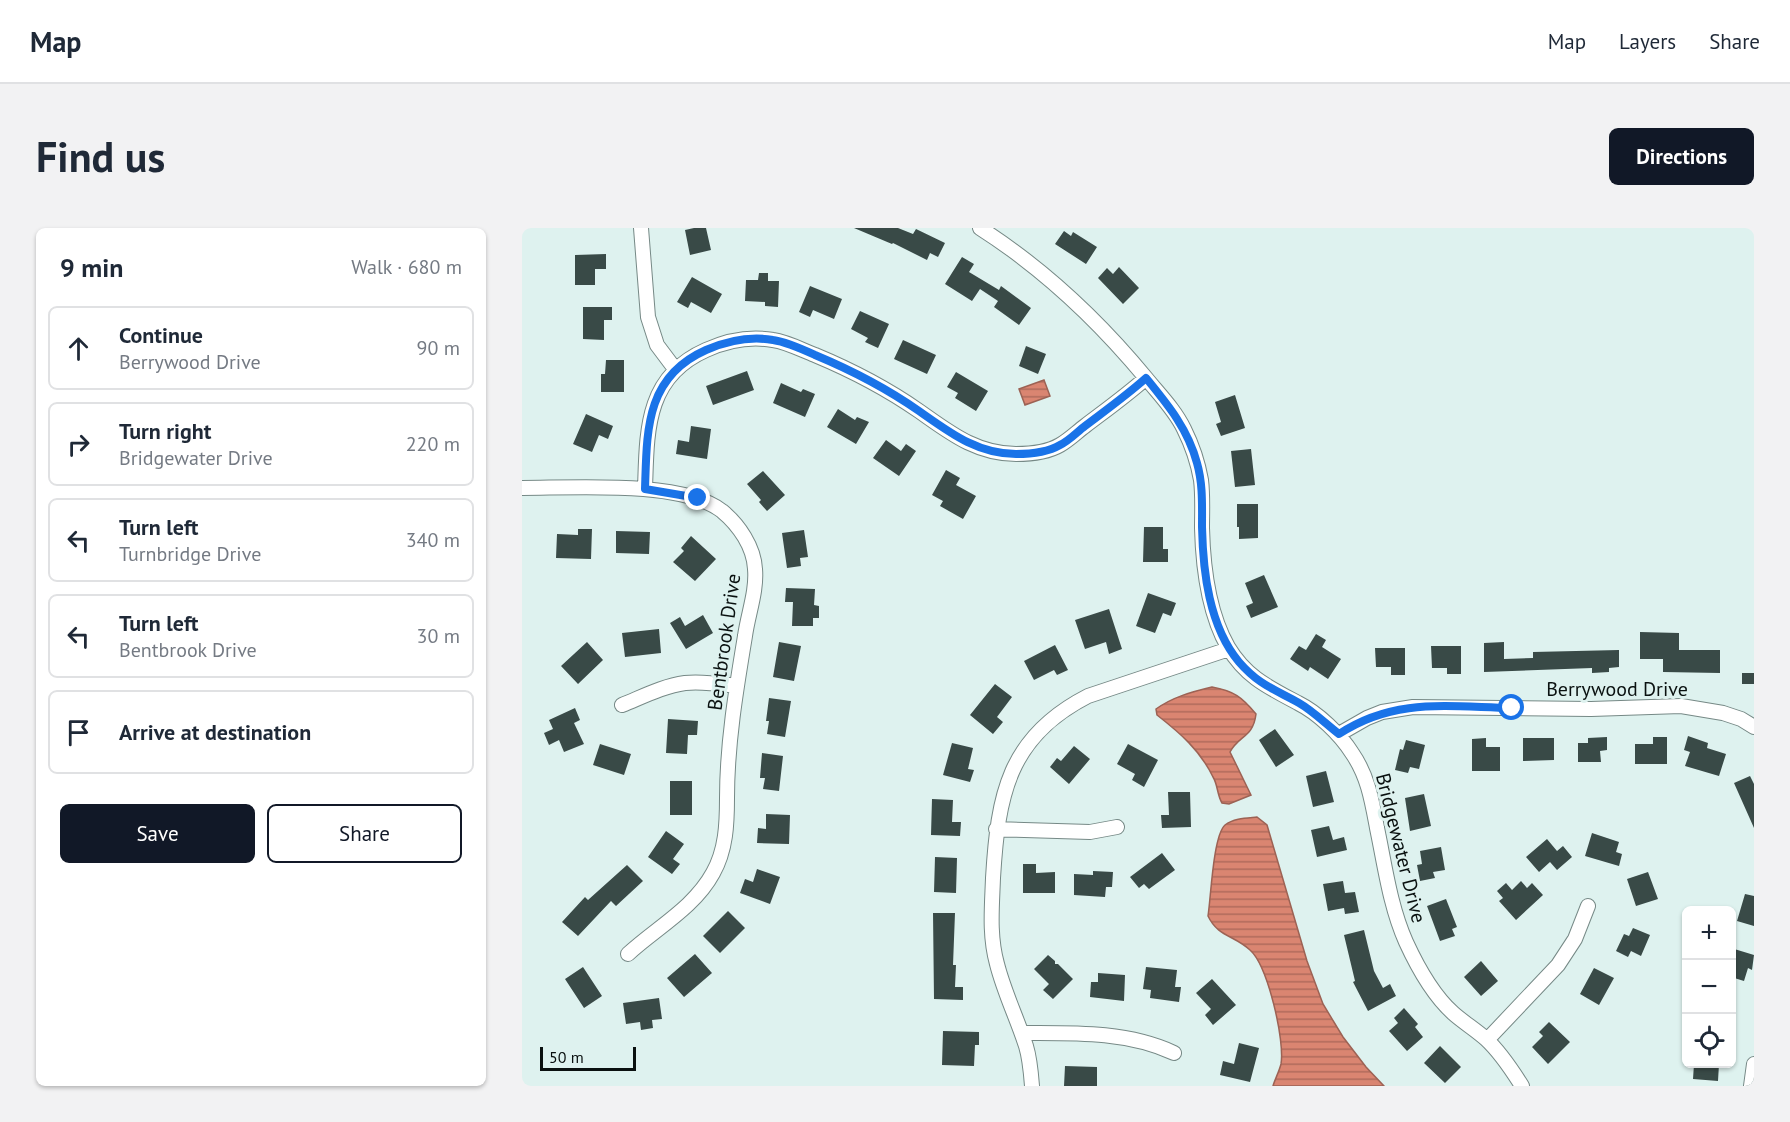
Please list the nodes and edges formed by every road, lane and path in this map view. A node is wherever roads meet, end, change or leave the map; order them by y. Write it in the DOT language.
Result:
graph roads {
  1 [pos="641,228"];
  2 [pos="980,228"];
  3 [pos="675,369"];
  4 [pos="1146,378"];
  5 [pos="522,488"];
  6 [pos="645,489"];
  7 [pos="1230,649"];
  8 [pos="737,686"];
  9 [pos="622,705"];
  10 [pos="1754,727"];
  11 [pos="1339,734"];
  12 [pos="1117,827"];
  13 [pos="996,829"];
  14 [pos="1588,906"];
  15 [pos="628,954"];
  16 [pos="1022,1033"];
  17 [pos="1487,1040"];
  18 [pos="1173,1053"];
  19 [pos="1754,1064"];
  20 [pos="1032,1086"];
  21 [pos="1522,1086"];
  22 [pos="1751,1086"];
  1 -- 3 [label="street"];
  2 -- 4 [label="street, Bridgewater Drive"];
  3 -- 4 [label="street"];
  3 -- 6 [label="street"];
  4 -- 7 [label="street, Bridgewater Drive"];
  5 -- 6 [label="street, Bentbrook Drive"];
  6 -- 8 [label="street, Bentbrook Drive"];
  7 -- 11 [label="street, Bridgewater Drive"];
  7 -- 13 [label="street"];
  8 -- 9 [label="street"];
  8 -- 15 [label="street, Bentbrook Drive"];
  10 -- 11 [label="street, Berrywood Drive"];
  11 -- 17 [label="street, Bridgewater Drive"];
  12 -- 13 [label="street"];
  13 -- 16 [label="street"];
  14 -- 17 [label="street"];
  16 -- 18 [label="street"];
  16 -- 20 [label="street"];
  17 -- 21 [label="street, Bridgewater Drive"];
  19 -- 22 [label="street"];
}
